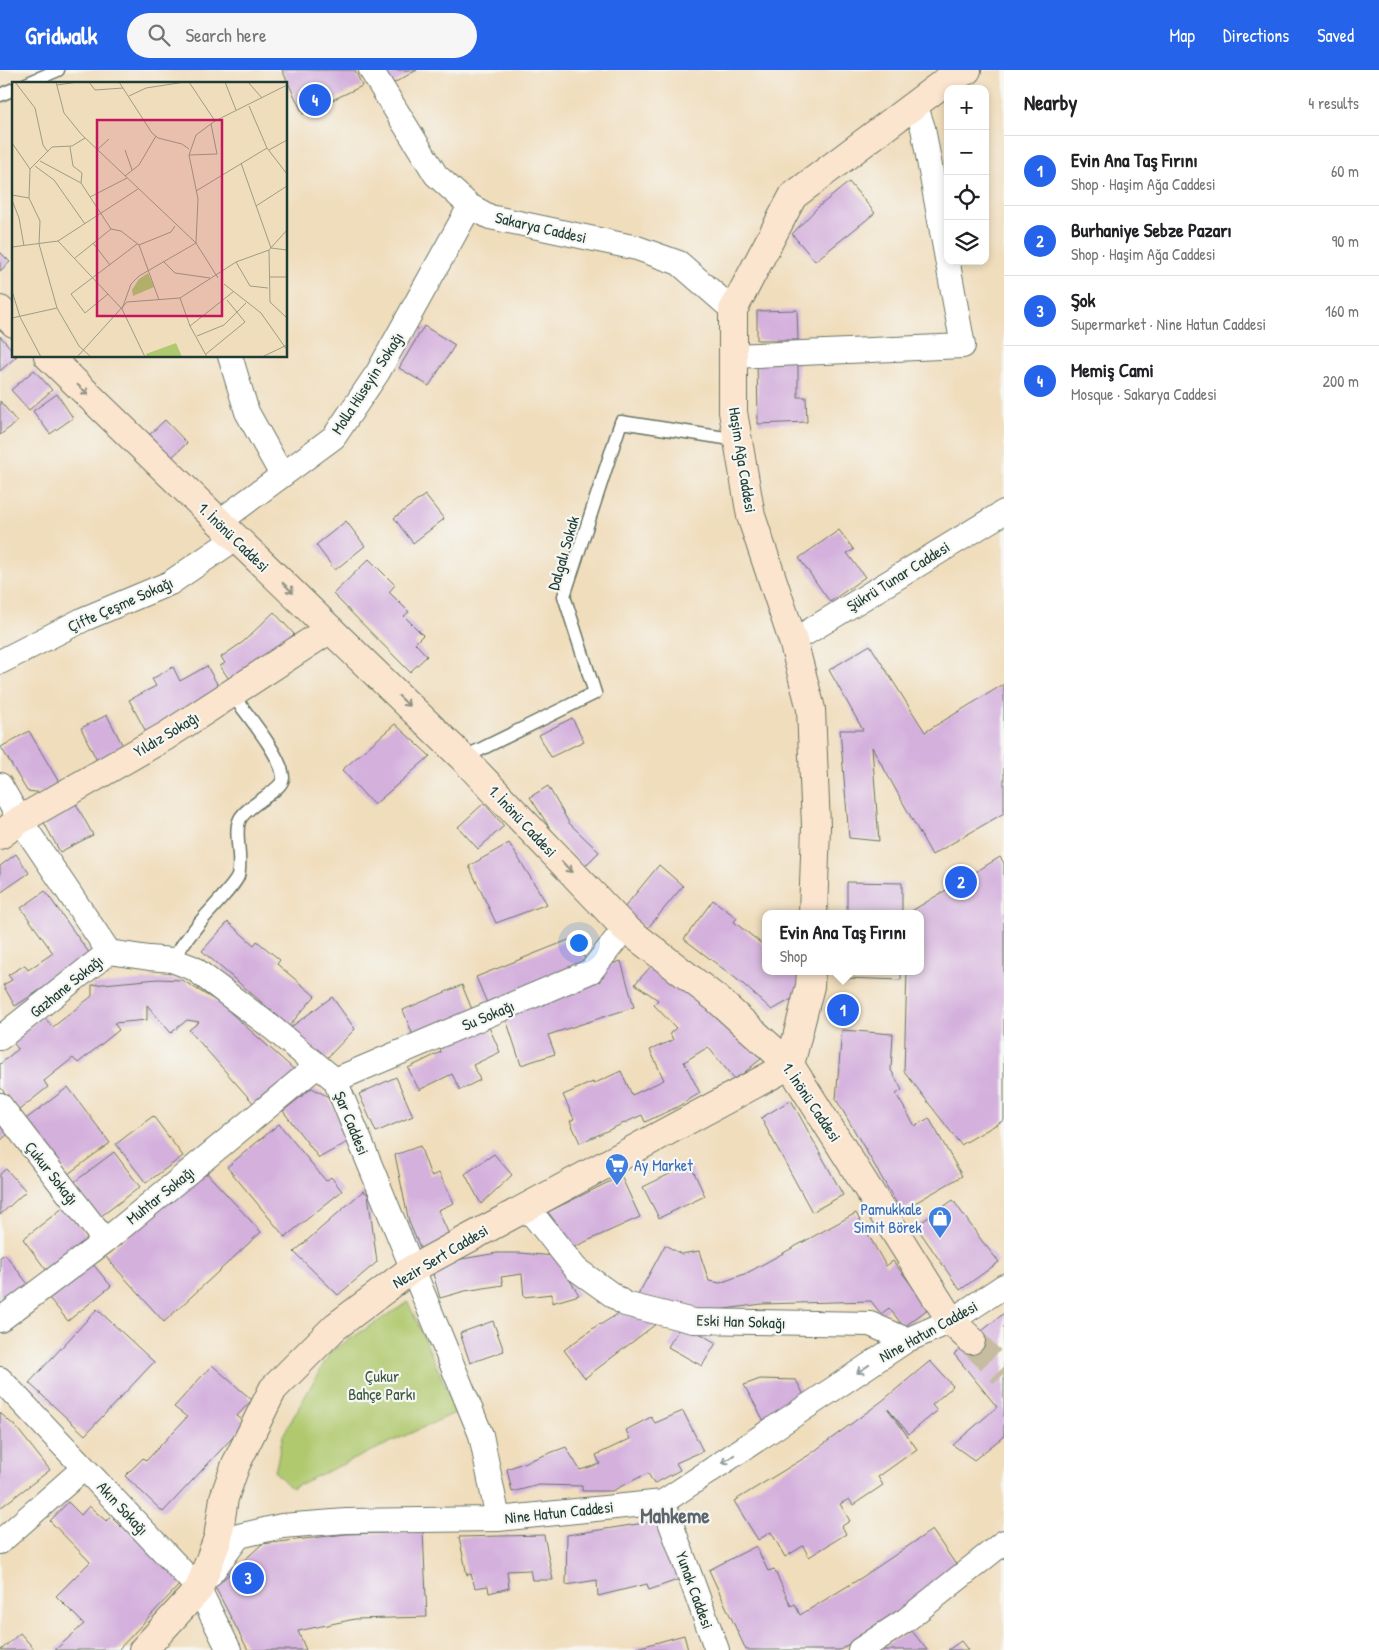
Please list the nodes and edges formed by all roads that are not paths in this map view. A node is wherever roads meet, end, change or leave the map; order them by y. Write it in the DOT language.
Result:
graph roads {
  1 [pos="58,70"];
  2 [pos="371,70"];
  3 [pos="950,74"];
  4 [pos="31,82"];
  5 [pos="12,90"];
  6 [pos="0,95"];
  7 [pos="915,104"];
  8 [pos="470,206"];
  9 [pos="733,310"];
  10 [pos="733,356"];
  11 [pos="50,358"];
  12 [pos="231,358"];
  13 [pos="738,440"];
  14 [pos="282,475"];
  15 [pos="1004,512"];
  16 [pos="227,530"];
  17 [pos="330,629"];
  18 [pos="793,641"];
  19 [pos="0,662"];
  20 [pos="232,694"];
  21 [pos="463,758"];
  22 [pos="0,785"];
  23 [pos="10,827"];
  24 [pos="813,910"];
  25 [pos="625,928"];
  26 [pos="109,952"];
  27 [pos="172,960"];
  28 [pos="811,975"];
  29 [pos="0,1038"];
  30 [pos="790,1065"];
  31 [pos="326,1073"];
  32 [pos="0,1105"];
  33 [pos="526,1206"];
  34 [pos="104,1241"];
  35 [pos="412,1269"];
  36 [pos="1004,1286"];
  37 [pos="0,1320"];
  38 [pos="951,1320"];
  39 [pos="906,1340"];
  40 [pos="971,1340"];
  41 [pos="0,1379"];
  42 [pos="84,1468"];
  43 [pos="663,1502"];
  44 [pos="498,1518"];
  45 [pos="0,1542"];
  46 [pos="1004,1542"];
  47 [pos="199,1589"];
  48 [pos="143,1650"];
  49 [pos="229,1650"];
  50 [pos="717,1650"];
  51 [pos="860,1650"];
  1 -- 4 [label="lane"];
  2 -- 8 [label="street, Sakarya Caddesi"];
  3 -- 7 [label="street, Haşim Ağa Caddesi"];
  5 -- 6 [label="lane"];
  7 -- 9 [label="street, Haşim Ağa Caddesi"];
  7 -- 10 [label="street"];
  8 -- 9 [label="street, Sakarya Caddesi"];
  8 -- 14 [label="street, Molla Hüseyin Sokağı"];
  9 -- 10 [label="street, Haşim Ağa Caddesi"];
  10 -- 13 [label="street, Haşim Ağa Caddesi"];
  11 -- 16 [label="street, 1. İnönü Caddesi, one-way"];
  12 -- 14 [label="street"];
  13 -- 18 [label="street, Haşim Ağa Caddesi"];
  13 -- 21 [label="lane, Dalgalı Sokak"];
  14 -- 16 [label="street, Molla Hüseyin Sokağı"];
  15 -- 18 [label="street, Şükrü Tunar Caddesi"];
  16 -- 17 [label="street, 1. İnönü Caddesi, one-way"];
  16 -- 19 [label="street, Çifte Çeşme Sokağı"];
  17 -- 20 [label="street, Yıldız Sokağı"];
  17 -- 21 [label="street, 1. İnönü Caddesi, one-way"];
  18 -- 24 [label="street, Haşim Ağa Caddesi"];
  20 -- 23 [label="street, Yıldız Sokağı"];
  20 -- 27 [label="lane"];
  21 -- 25 [label="street, 1. İnönü Caddesi, one-way"];
  22 -- 23 [label="street"];
  23 -- 26 [label="street"];
  25 -- 30 [label="street, 1. İnönü Caddesi"];
  25 -- 31 [label="street, Su Sokağı"];
  26 -- 27 [label="street, Şar Caddesi"];
  26 -- 29 [label="street, Gazhane Sokağı"];
  27 -- 31 [label="street, Şar Caddesi"];
  28 -- 30 [label="street"];
  30 -- 33 [label="street, Nezir Sert Caddesi"];
  30 -- 38 [label="street, 1. İnönü Caddesi"];
  31 -- 34 [label="street, Muhtar Sokağı"];
  31 -- 35 [label="street, Şar Caddesi"];
  32 -- 34 [label="street, Çukur Sokağı"];
  33 -- 35 [label="street, Nezir Sert Caddesi"];
  33 -- 39 [label="street, Eski Han Sokağı"];
  34 -- 37 [label="street, Muhtar Sokağı"];
  35 -- 44 [label="street, Şar Caddesi"];
  35 -- 47 [label="street, Nezir Sert Caddesi"];
  36 -- 38 [label="street, Nine Hatun Caddesi"];
  38 -- 39 [label="street, Nine Hatun Caddesi"];
  38 -- 40 [label="street, 1. İnönü Caddesi"];
  39 -- 43 [label="street, Nine Hatun Caddesi, one-way"];
  41 -- 42 [label="street, Akın Sokağı"];
  42 -- 45 [label="street"];
  42 -- 47 [label="street, Akın Sokağı"];
  43 -- 44 [label="street, Nine Hatun Caddesi"];
  43 -- 50 [label="street, Yunak Caddesi"];
  44 -- 47 [label="street, Nine Hatun Caddesi"];
  46 -- 51 [label="street"];
  47 -- 48 [label="street"];
  47 -- 49 [label="street, Akın Sokağı"];
}
